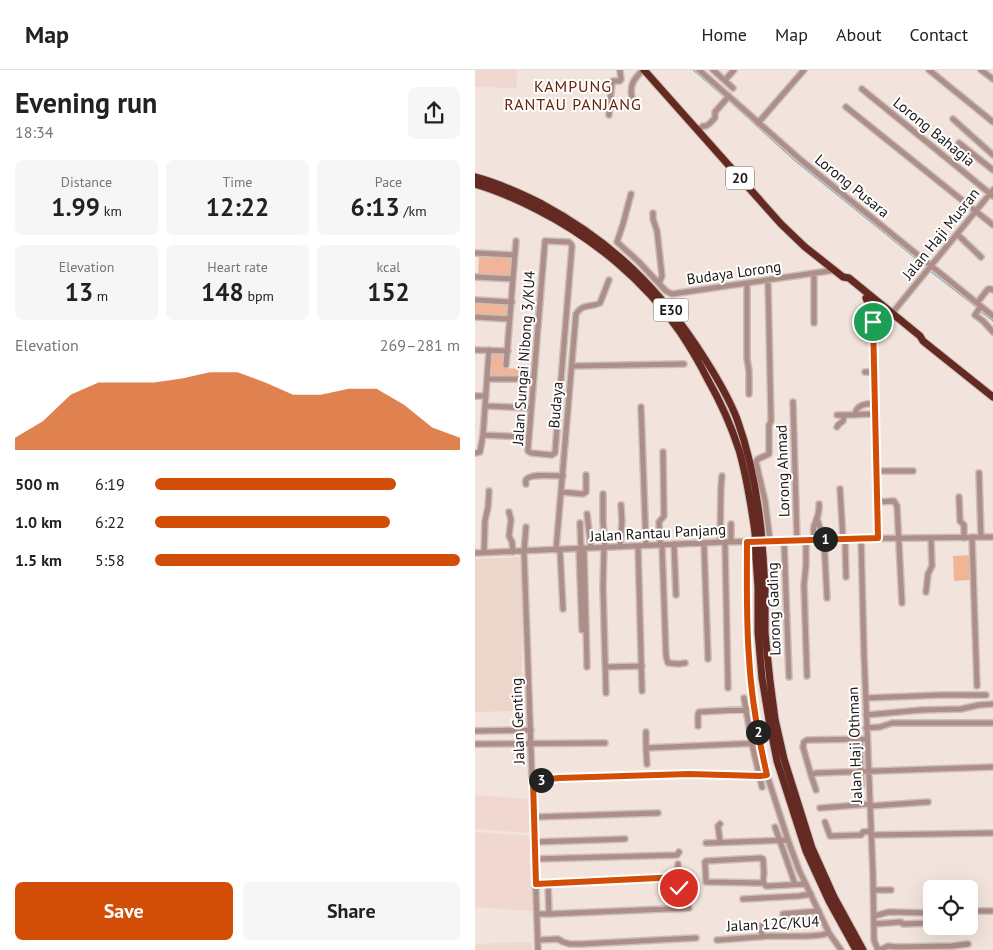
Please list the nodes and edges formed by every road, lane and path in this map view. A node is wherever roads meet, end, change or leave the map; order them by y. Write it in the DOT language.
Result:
graph roads {
  1 [pos="619,70"];
  2 [pos="644,70"];
  3 [pos="699,70"];
  4 [pos="713,70"];
  5 [pos="734,70"];
  6 [pos="804,70"];
  7 [pos="929,70"];
  8 [pos="981,70"];
  9 [pos="993,79"];
  10 [pos="725,80"];
  11 [pos="733,88"];
  12 [pos="862,89"];
  13 [pos="729,96"];
  14 [pos="631,97"];
  15 [pos="847,107"];
  16 [pos="609,115"];
  17 [pos="953,119"];
  18 [pos="993,122"];
  19 [pos="758,123"];
  20 [pos="698,130"];
  21 [pos="959,143"];
  22 [pos="993,155"];
  23 [pos="993,170"];
  24 [pos="475,177"];
  25 [pos="475,184"];
  26 [pos="992,193"];
  27 [pos="631,194"];
  28 [pos="976,211"];
  29 [pos="653,212"];
  30 [pos="993,225"];
  31 [pos="957,234"];
  32 [pos="517,241"];
  33 [pos="475,253"];
  34 [pos="515,255"];
  35 [pos="981,257"];
  36 [pos="930,266"];
  37 [pos="835,270"];
  38 [pos="814,274"];
  39 [pos="476,277"];
  40 [pos="843,277"];
  41 [pos="513,279"];
  42 [pos="609,280"];
  43 [pos="768,281"];
  44 [pos="659,283"];
  45 [pos="747,284"];
  46 [pos="993,290"];
  47 [pos="866,298"];
  48 [pos="475,300"];
  49 [pos="512,302"];
  50 [pos="979,304"];
  51 [pos="993,306"];
  52 [pos="882,309"];
  53 [pos="969,311"];
  54 [pos="991,314"];
  55 [pos="975,315"];
  56 [pos="475,317"];
  57 [pos="873,318"];
  58 [pos="510,319"];
  59 [pos="814,323"];
  60 [pos="993,332"];
  61 [pos="475,350"];
  62 [pos="489,350"];
  63 [pos="507,351"];
  64 [pos="684,364"];
  65 [pos="506,365"];
  66 [pos="572,366"];
  67 [pos="865,372"];
  68 [pos="874,372"];
  69 [pos="487,379"];
  70 [pos="534,379"];
  71 [pos="749,394"];
  72 [pos="475,396"];
  73 [pos="486,396"];
  74 [pos="993,398"];
  75 [pos="793,402"];
  76 [pos="875,404"];
  77 [pos="485,406"];
  78 [pos="641,407"];
  79 [pos="531,408"];
  80 [pos="875,414"];
  81 [pos="837,415"];
  82 [pos="844,415"];
  83 [pos="855,415"];
  84 [pos="837,427"];
  85 [pos="483,434"];
  86 [pos="529,437"];
  87 [pos="663,452"];
  88 [pos="475,453"];
  89 [pos="876,471"];
  90 [pos="913,471"];
  91 [pos="979,473"];
  92 [pos="586,475"];
  93 [pos="563,476"];
  94 [pos="722,476"];
  95 [pos="526,484"];
  96 [pos="840,489"];
  97 [pos="489,491"];
  98 [pos="561,492"];
  99 [pos="603,494"];
  100 [pos="959,497"];
  101 [pos="877,502"];
  102 [pos="819,504"];
  103 [pos="621,505"];
  104 [pos="509,512"];
  105 [pos="587,514"];
  106 [pos="817,519"];
  107 [pos="580,523"];
  108 [pos="731,524"];
  109 [pos="526,527"];
  110 [pos="758,531"];
  111 [pos="981,537"];
  112 [pos="993,537"];
  113 [pos="861,538"];
  114 [pos="878,538"];
  115 [pos="899,538"];
  116 [pos="931,538"];
  117 [pos="964,538"];
  118 [pos="972,538"];
  119 [pos="806,539"];
  120 [pos="814,539"];
  121 [pos="827,539"];
  122 [pos="844,539"];
  123 [pos="784,540"];
  124 [pos="797,540"];
  125 [pos="770,541"];
  126 [pos="726,542"];
  127 [pos="747,542"];
  128 [pos="704,543"];
  129 [pos="674,544"];
  130 [pos="646,545"];
  131 [pos="661,545"];
  132 [pos="638,546"];
  133 [pos="605,547"];
  134 [pos="620,547"];
  135 [pos="591,548"];
  136 [pos="581,549"];
  137 [pos="558,550"];
  138 [pos="513,552"];
  139 [pos="524,552"];
  140 [pos="475,553"];
  141 [pos="484,553"];
  142 [pos="759,558"];
  143 [pos="846,577"];
  144 [pos="926,592"];
  145 [pos="676,595"];
  146 [pos="827,598"];
  147 [pos="902,603"];
  148 [pos="563,609"];
  149 [pos="582,630"];
  150 [pos="708,659"];
  151 [pos="685,663"];
  152 [pos="641,666"];
  153 [pos="587,667"];
  154 [pos="605,667"];
  155 [pos="807,676"];
  156 [pos="789,677"];
  157 [pos="977,686"];
  158 [pos="728,688"];
  159 [pos="642,692"];
  160 [pos="606,693"];
  161 [pos="986,695"];
  162 [pos="744,698"];
  163 [pos="865,698"];
  164 [pos="993,704"];
  165 [pos="754,709"];
  166 [pos="746,710"];
  167 [pos="866,715"];
  168 [pos="992,723"];
  169 [pos="698,726"];
  170 [pos="867,728"];
  171 [pos="531,730"];
  172 [pos="475,731"];
  173 [pos="646,732"];
  174 [pos="860,739"];
  175 [pos="867,739"];
  176 [pos="605,743"];
  177 [pos="760,743"];
  178 [pos="475,744"];
  179 [pos="531,744"];
  180 [pos="752,744"];
  181 [pos="647,748"];
  182 [pos="647,764"];
  183 [pos="993,767"];
  184 [pos="861,771"];
  185 [pos="869,771"];
  186 [pos="767,775"];
  187 [pos="811,775"];
  188 [pos="760,776"];
  189 [pos="533,781"];
  190 [pos="861,786"];
  191 [pos="762,787"];
  192 [pos="816,790"];
  193 [pos="928,802"];
  194 [pos="870,805"];
  195 [pos="820,808"];
  196 [pos="658,813"];
  197 [pos="534,817"];
  198 [pos="825,822"];
  199 [pos="721,824"];
  200 [pos="775,827"];
  201 [pos="993,833"];
  202 [pos="871,834"];
  203 [pos="625,839"];
  204 [pos="779,840"];
  205 [pos="788,840"];
  206 [pos="535,842"];
  207 [pos="720,842"];
  208 [pos="706,843"];
  209 [pos="679,852"];
  210 [pos="535,859"];
  211 [pos="678,864"];
  212 [pos="680,877"];
  213 [pos="763,882"];
  214 [pos="548,883"];
  215 [pos="536,884"];
  216 [pos="795,884"];
  217 [pos="806,884"];
  218 [pos="873,890"];
  219 [pos="891,890"];
  220 [pos="811,894"];
  221 [pos="743,899"];
  222 [pos="679,908"];
  223 [pos="689,908"];
  224 [pos="819,911"];
  225 [pos="991,911"];
  226 [pos="978,912"];
  227 [pos="923,913"];
  228 [pos="537,914"];
  229 [pos="549,914"];
  230 [pos="783,914"];
  231 [pos="874,916"];
  232 [pos="874,924"];
  233 [pos="923,924"];
  234 [pos="761,926"];
  235 [pos="829,932"];
  236 [pos="762,937"];
  237 [pos="696,938"];
  238 [pos="538,940"];
  239 [pos="717,940"];
  240 [pos="968,944"];
  241 [pos="538,950"];
  242 [pos="841,950"];
  243 [pos="856,950"];
  244 [pos="863,950"];
  245 [pos="879,950"];
  1 -- 16 [label="street"];
  2 -- 14 [label="street"];
  2 -- 20 [label="highway, 20"];
  3 -- 13 [label="street, Lorong Pusara"];
  4 -- 10 [label="street"];
  5 -- 10 [label="street"];
  6 -- 19 [label="street"];
  7 -- 18 [label="street"];
  8 -- 9 [label="street"];
  10 -- 11 [label="street"];
  12 -- 26 [label="street, Lorong Bahagia"];
  13 -- 19 [label="street, Lorong Pusara"];
  13 -- 20 [label="street"];
  15 -- 28 [label="street"];
  17 -- 22 [label="street"];
  19 -- 36 [label="street, Lorong Pusara"];
  20 -- 37 [label="highway, 20"];
  21 -- 23 [label="street"];
  24 -- 110 [label="highway, E30"];
  25 -- 110 [label="highway, E30"];
  26 -- 28 [label="street, Jalan Haji Musran"];
  27 -- 44 [label="street, Budaya Lorong"];
  28 -- 30 [label="street"];
  28 -- 31 [label="street, Jalan Haji Musran"];
  29 -- 44 [label="street"];
  31 -- 35 [label="street"];
  31 -- 36 [label="street, Jalan Haji Musran"];
  32 -- 34 [label="street"];
  33 -- 34 [label="street"];
  34 -- 41 [label="street"];
  36 -- 50 [label="street, Lorong Pusara"];
  36 -- 52 [label="street, Jalan Haji Musran"];
  37 -- 38 [label="street, Budaya Lorong"];
  37 -- 40 [label="highway, 20"];
  38 -- 43 [label="street, Budaya Lorong"];
  38 -- 59 [label="street"];
  39 -- 41 [label="street"];
  40 -- 47 [label="highway, 20"];
  40 -- 52 [label="highway, 20"];
  41 -- 49 [label="street"];
  42 -- 66 [label="street, Budaya"];
  43 -- 45 [label="street, Budaya Lorong"];
  43 -- 125 [label="street"];
  44 -- 45 [label="street, Budaya Lorong"];
  45 -- 71 [label="street"];
  46 -- 50 [label="street"];
  47 -- 52 [label="highway, 20"];
  47 -- 57 [label="highway"];
  48 -- 49 [label="street"];
  49 -- 58 [label="street"];
  50 -- 54 [label="street, Lorong Pusara"];
  50 -- 55 [label="street"];
  51 -- 54 [label="street"];
  52 -- 57 [label="highway"];
  52 -- 57 [label="street"];
  52 -- 74 [label="highway, 20"];
  53 -- 55 [label="street"];
  55 -- 60 [label="street"];
  56 -- 58 [label="street"];
  57 -- 68 [label="street"];
  58 -- 63 [label="street"];
  61 -- 62 [label="street"];
  62 -- 63 [label="street"];
  62 -- 69 [label="street"];
  63 -- 65 [label="street"];
  64 -- 66 [label="street"];
  66 -- 93 [label="street, Budaya"];
  67 -- 68 [label="street"];
  68 -- 76 [label="street"];
  69 -- 70 [label="street"];
  69 -- 73 [label="street"];
  70 -- 79 [label="street, Jalan Sungai Nibong 3/KU4"];
  70 -- 86 [label="street, Jalan Sungai Nibong 3/KU4"];
  72 -- 73 [label="street"];
  73 -- 77 [label="street"];
  75 -- 124 [label="street, Lorong Ahmad"];
  76 -- 80 [label="street"];
  76 -- 83 [label="street"];
  77 -- 79 [label="street"];
  77 -- 85 [label="street"];
  78 -- 130 [label="street"];
  79 -- 86 [label="street, Jalan Sungai Nibong 3/KU4"];
  80 -- 83 [label="street"];
  80 -- 89 [label="street"];
  81 -- 82 [label="street"];
  82 -- 83 [label="street"];
  82 -- 84 [label="street"];
  85 -- 86 [label="street"];
  85 -- 88 [label="street"];
  87 -- 131 [label="street"];
  89 -- 90 [label="street"];
  89 -- 101 [label="street"];
  91 -- 111 [label="street"];
  92 -- 98 [label="street"];
  93 -- 95 [label="street"];
  93 -- 98 [label="street, Budaya"];
  94 -- 126 [label="street"];
  96 -- 122 [label="street"];
  97 -- 141 [label="street"];
  98 -- 137 [label="street, Budaya"];
  99 -- 133 [label="street"];
  100 -- 117 [label="street"];
  101 -- 114 [label="street"];
  101 -- 115 [label="street"];
  102 -- 106 [label="street"];
  103 -- 134 [label="street"];
  104 -- 138 [label="street"];
  105 -- 135 [label="street"];
  106 -- 120 [label="street"];
  106 -- 121 [label="street"];
  107 -- 136 [label="street"];
  108 -- 126 [label="street"];
  109 -- 139 [label="street, Jalan Genting"];
  110 -- 142 [label="highway, E30, bridge"];
  111 -- 112 [label="street, Jalan Rantau Panjang"];
  111 -- 118 [label="street, Jalan Rantau Panjang"];
  113 -- 114 [label="street, Jalan Rantau Panjang"];
  113 -- 122 [label="street, Jalan Rantau Panjang"];
  113 -- 163 [label="street, Jalan Haji Othman"];
  114 -- 115 [label="street, Jalan Rantau Panjang"];
  115 -- 116 [label="street, Jalan Rantau Panjang"];
  115 -- 147 [label="street"];
  116 -- 117 [label="street, Jalan Rantau Panjang"];
  116 -- 144 [label="street"];
  117 -- 118 [label="street, Jalan Rantau Panjang"];
  118 -- 157 [label="street"];
  119 -- 120 [label="street, Jalan Rantau Panjang"];
  119 -- 124 [label="street, Jalan Rantau Panjang"];
  119 -- 155 [label="street"];
  120 -- 121 [label="street, Jalan Rantau Panjang"];
  121 -- 122 [label="street, Jalan Rantau Panjang"];
  121 -- 146 [label="street"];
  122 -- 143 [label="street"];
  123 -- 124 [label="street, Jalan Rantau Panjang"];
  123 -- 125 [label="street, Jalan Rantau Panjang"];
  123 -- 156 [label="street, Lorong Gading"];
  125 -- 127 [label="street, Jalan Rantau Panjang"];
  126 -- 127 [label="street, Jalan Rantau Panjang"];
  126 -- 128 [label="street, Jalan Rantau Panjang"];
  126 -- 158 [label="street"];
  127 -- 165 [label="street"];
  128 -- 129 [label="street, Jalan Rantau Panjang"];
  128 -- 150 [label="street"];
  129 -- 131 [label="street, Jalan Rantau Panjang"];
  129 -- 145 [label="street"];
  130 -- 131 [label="street, Jalan Rantau Panjang"];
  130 -- 132 [label="street, Jalan Rantau Panjang"];
  131 -- 151 [label="street"];
  132 -- 134 [label="street, Jalan Rantau Panjang"];
  132 -- 152 [label="street"];
  133 -- 134 [label="street, Jalan Rantau Panjang"];
  133 -- 135 [label="street, Jalan Rantau Panjang"];
  133 -- 154 [label="street"];
  135 -- 136 [label="street, Jalan Rantau Panjang"];
  136 -- 137 [label="street, Jalan Rantau Panjang"];
  136 -- 149 [label="street"];
  136 -- 153 [label="street"];
  137 -- 139 [label="street, Jalan Rantau Panjang"];
  137 -- 148 [label="street, Budaya"];
  138 -- 139 [label="street, Jalan Rantau Panjang"];
  138 -- 141 [label="street, Jalan Rantau Panjang"];
  139 -- 171 [label="street, Jalan Genting"];
  140 -- 141 [label="street, Jalan Rantau Panjang"];
  142 -- 243 [label="highway, E30"];
  142 -- 244 [label="highway, E30"];
  152 -- 154 [label="street"];
  152 -- 159 [label="street"];
  154 -- 160 [label="street"];
  161 -- 163 [label="street"];
  162 -- 166 [label="street"];
  163 -- 167 [label="street, Jalan Haji Othman"];
  164 -- 167 [label="street"];
  165 -- 166 [label="street"];
  165 -- 177 [label="street"];
  166 -- 169 [label="street"];
  166 -- 180 [label="street"];
  167 -- 170 [label="street, Jalan Haji Othman"];
  168 -- 170 [label="street"];
  170 -- 175 [label="street, Jalan Haji Othman"];
  171 -- 172 [label="street"];
  171 -- 179 [label="street, Jalan Genting"];
  173 -- 181 [label="street"];
  174 -- 175 [label="street"];
  174 -- 184 [label="street"];
  174 -- 187 [label="street"];
  175 -- 185 [label="street, Jalan Haji Othman"];
  176 -- 179 [label="street"];
  177 -- 180 [label="street"];
  177 -- 186 [label="street"];
  178 -- 179 [label="street"];
  179 -- 189 [label="street, Jalan Genting"];
  180 -- 181 [label="street"];
  180 -- 188 [label="street"];
  181 -- 182 [label="street"];
  183 -- 185 [label="street"];
  184 -- 185 [label="street"];
  184 -- 187 [label="street"];
  184 -- 190 [label="street"];
  185 -- 194 [label="street, Jalan Haji Othman"];
  186 -- 188 [label="street"];
  186 -- 205 [label="street"];
  187 -- 192 [label="street"];
  188 -- 189 [label="street"];
  188 -- 191 [label="street"];
  189 -- 197 [label="street, Jalan Genting"];
  193 -- 194 [label="street"];
  194 -- 195 [label="street"];
  194 -- 202 [label="street, Jalan Haji Othman"];
  196 -- 197 [label="street"];
  197 -- 206 [label="street, Jalan Genting"];
  198 -- 202 [label="street"];
  199 -- 207 [label="street"];
  200 -- 204 [label="street"];
  201 -- 202 [label="street"];
  202 -- 218 [label="street, Jalan Haji Othman"];
  203 -- 206 [label="street"];
  204 -- 205 [label="street"];
  204 -- 207 [label="street"];
  204 -- 216 [label="street"];
  205 -- 217 [label="street"];
  206 -- 210 [label="street, Jalan Genting"];
  207 -- 208 [label="street"];
  209 -- 210 [label="street"];
  210 -- 215 [label="street, Jalan Genting"];
  211 -- 212 [label="street"];
  212 -- 214 [label="street"];
  212 -- 222 [label="street"];
  213 -- 213 [label="street"];
  213 -- 216 [label="street"];
  214 -- 215 [label="street"];
  214 -- 229 [label="street"];
  215 -- 228 [label="street, Jalan Genting"];
  216 -- 217 [label="street"];
  217 -- 220 [label="street"];
  218 -- 219 [label="street"];
  218 -- 231 [label="street, Jalan Haji Othman"];
  220 -- 221 [label="street"];
  220 -- 224 [label="street"];
  222 -- 223 [label="street"];
  222 -- 229 [label="street"];
  224 -- 230 [label="street"];
  224 -- 235 [label="street"];
  225 -- 226 [label="street"];
  227 -- 231 [label="street"];
  228 -- 229 [label="street"];
  228 -- 238 [label="street, Jalan Genting"];
  231 -- 232 [label="street, Jalan Haji Othman"];
  232 -- 233 [label="street"];
  232 -- 245 [label="street, Jalan Haji Othman"];
  234 -- 236 [label="street"];
  235 -- 236 [label="street, Jalan 12C/KU4"];
  235 -- 242 [label="street"];
  236 -- 239 [label="street, Jalan 12C/KU4"];
  237 -- 238 [label="street"];
  238 -- 241 [label="street, Jalan Genting"];
  240 -- 245 [label="street"];
}
